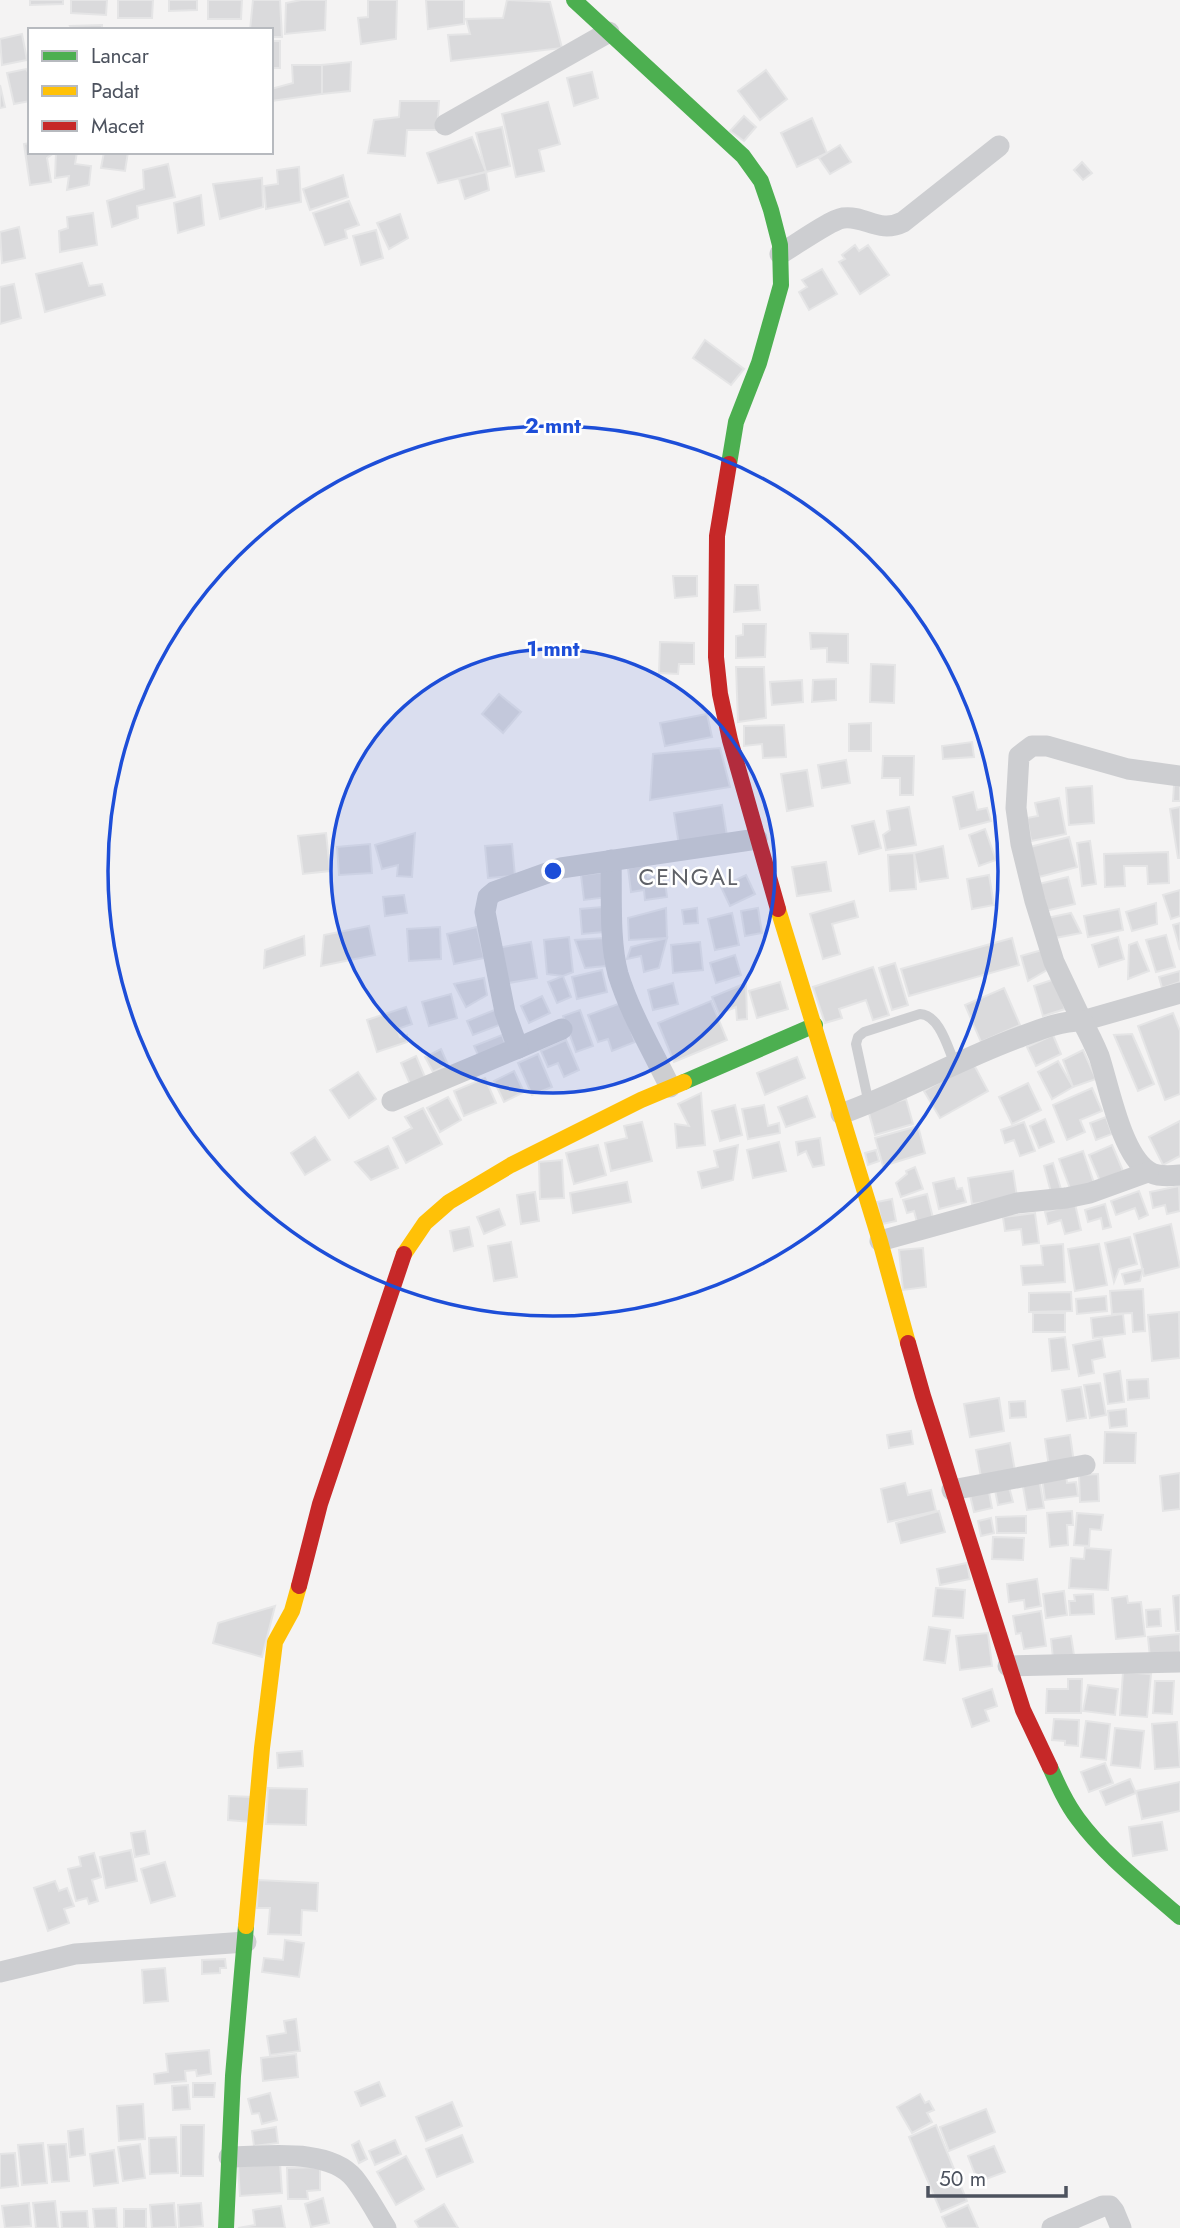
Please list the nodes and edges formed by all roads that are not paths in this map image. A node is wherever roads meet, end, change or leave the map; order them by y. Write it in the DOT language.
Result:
graph roads {
  1 [pos="575,0"];
  2 [pos="590,7"];
  3 [pos="609,32"];
  4 [pos="445,125"];
  5 [pos="999,146"];
  6 [pos="780,254"];
  7 [pos="1180,776"];
  8 [pos="757,839"];
  9 [pos="611,860"];
  10 [pos="1180,993"];
  11 [pos="1082,1021"];
  12 [pos="815,1025"];
  13 [pos="562,1029"];
  14 [pos="518,1048"];
  15 [pos="955,1064"];
  16 [pos="670,1087"];
  17 [pos="392,1101"];
  18 [pos="869,1104"];
  19 [pos="841,1114"];
  20 [pos="1148,1172"];
  21 [pos="1180,1175"];
  22 [pos="880,1241"];
  23 [pos="1086,1465"];
  24 [pos="952,1490"];
  25 [pos="1180,1662"];
  26 [pos="1008,1667"];
  27 [pos="1180,1917"];
  28 [pos="246,1942"];
  29 [pos="0,1972"];
  30 [pos="229,2157"];
  31 [pos="226,2228"];
  32 [pos="386,2228"];
  33 [pos="1052,2228"];
  34 [pos="1121,2228"];
  1 -- 2 [label="street"];
  2 -- 3 [label="street"];
  3 -- 4 [label="street"];
  3 -- 6 [label="street"];
  5 -- 6 [label="street"];
  6 -- 8 [label="street"];
  7 -- 11 [label="street"];
  8 -- 9 [label="street"];
  8 -- 12 [label="street"];
  9 -- 14 [label="street"];
  9 -- 16 [label="street"];
  10 -- 11 [label="street"];
  11 -- 15 [label="street"];
  11 -- 20 [label="street"];
  12 -- 16 [label="street"];
  12 -- 19 [label="street"];
  13 -- 14 [label="street"];
  14 -- 17 [label="street"];
  15 -- 18 [label="street"];
  15 -- 18 [label="lane"];
  16 -- 28 [label="street"];
  18 -- 19 [label="street"];
  19 -- 22 [label="street"];
  20 -- 21 [label="street"];
  20 -- 22 [label="street"];
  22 -- 24 [label="street"];
  23 -- 24 [label="street"];
  24 -- 26 [label="street"];
  25 -- 26 [label="street"];
  26 -- 27 [label="street"];
  28 -- 29 [label="street"];
  28 -- 30 [label="street"];
  30 -- 31 [label="street"];
  30 -- 32 [label="street"];
  33 -- 34 [label="street"];
}
